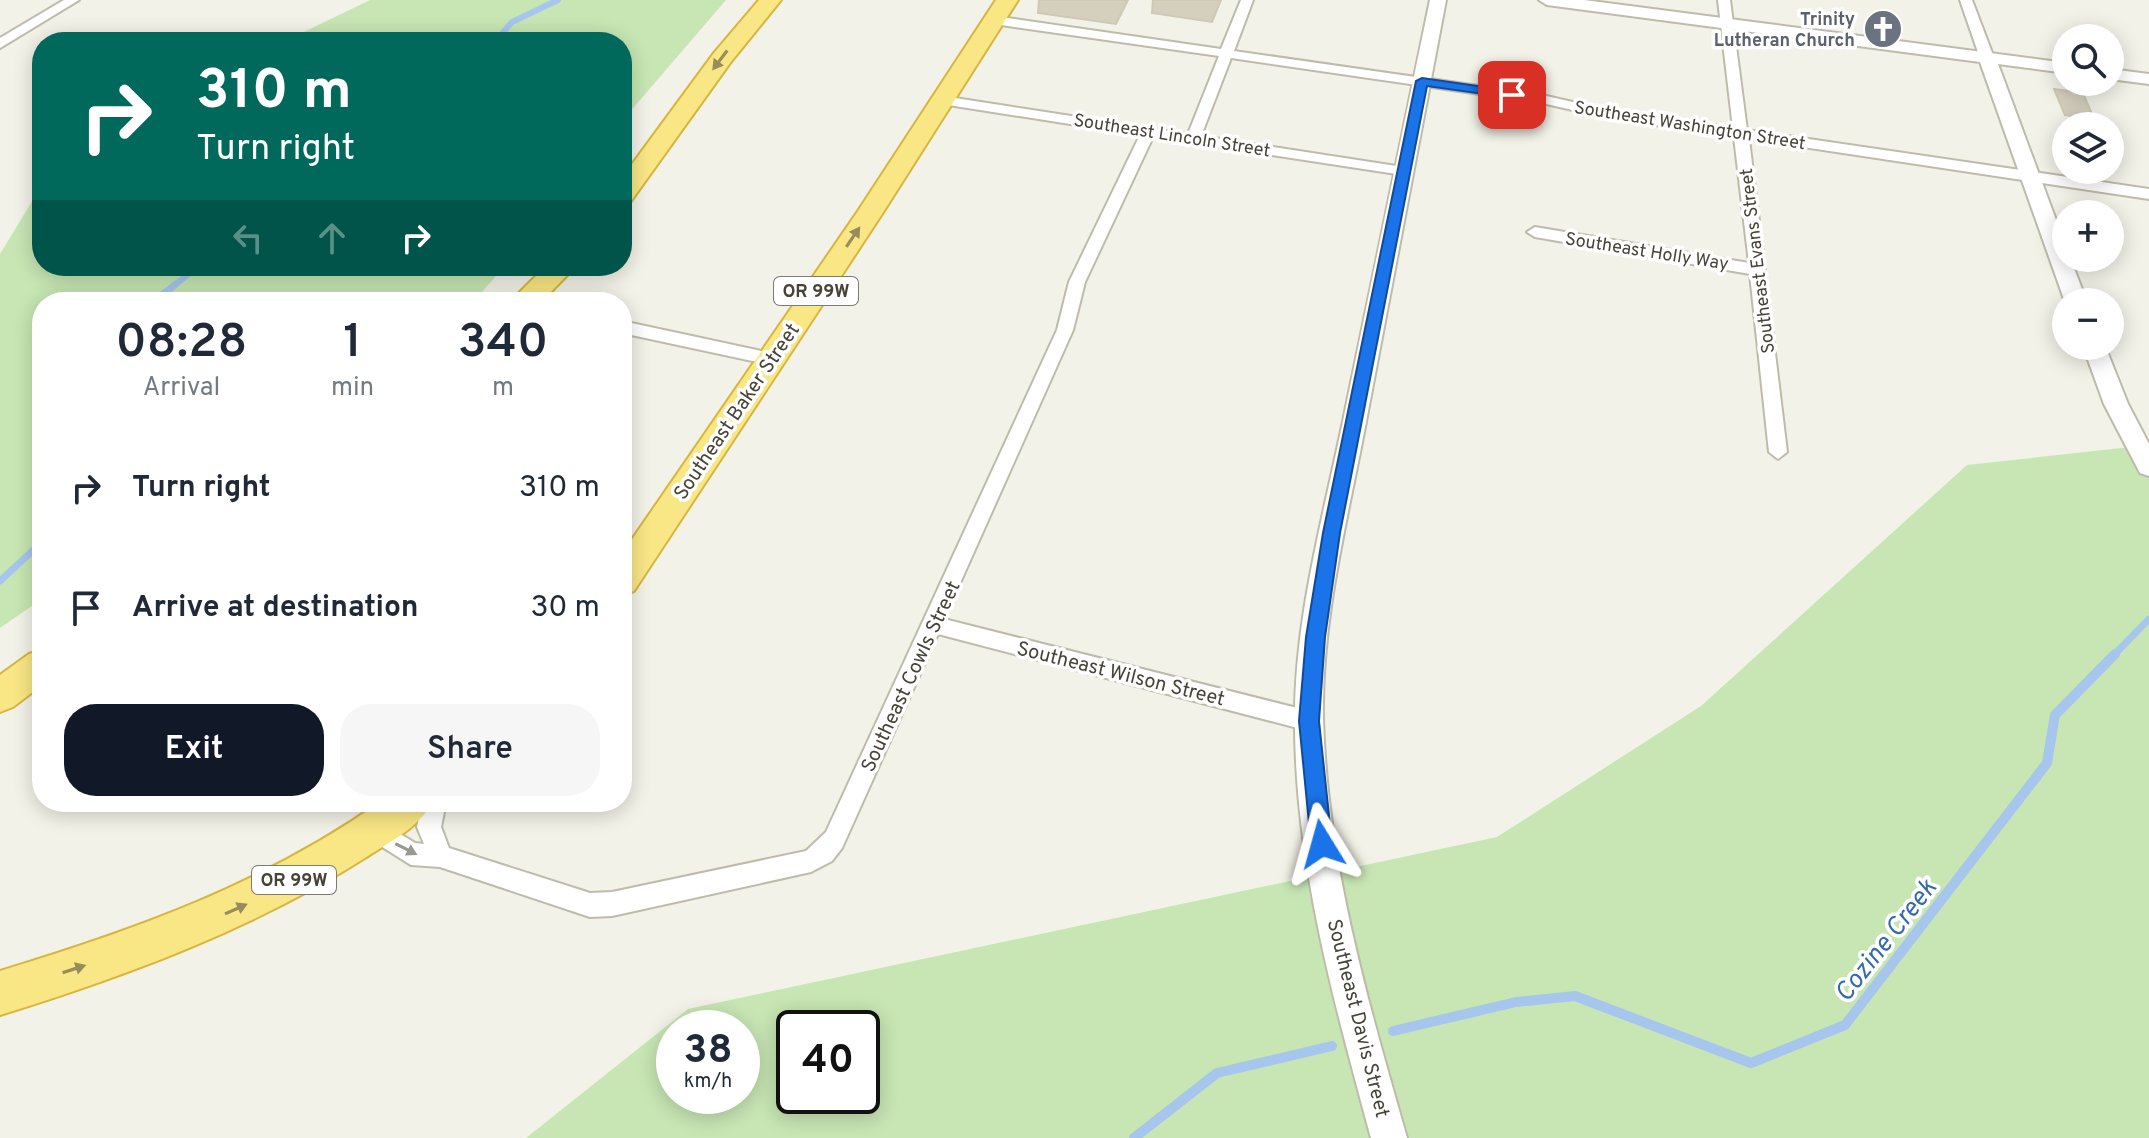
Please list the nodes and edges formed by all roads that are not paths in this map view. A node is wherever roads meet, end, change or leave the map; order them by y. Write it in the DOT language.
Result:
graph roads {
  1 [pos="73,0"];
  2 [pos="770,0"];
  3 [pos="1247,0"];
  4 [pos="1438,0"];
  5 [pos="1547,0"];
  6 [pos="1724,0"];
  7 [pos="1966,0"];
  8 [pos="1001,10"];
  9 [pos="1726,23"];
  10 [pos="0,44"];
  11 [pos="1226,54"];
  12 [pos="1987,58"];
  13 [pos="2052,66"];
  14 [pos="2124,76"];
  15 [pos="2149,79"];
  16 [pos="1422,81"];
  17 [pos="942,100"];
  18 [pos="1148,132"];
  19 [pos="1742,135"];
  20 [pos="1193,139"];
  21 [pos="1403,171"];
  22 [pos="2030,177"];
  23 [pos="632,182"];
  24 [pos="2149,194"];
  25 [pos="1535,232"];
  26 [pos="1758,270"];
  27 [pos="551,276"];
  28 [pos="2071,288"];
  29 [pos="535,292"];
  30 [pos="632,329"];
  31 [pos="771,359"];
  32 [pos="2099,360"];
  33 [pos="1778,452"];
  34 [pos="2149,467"];
  35 [pos="632,566"];
  36 [pos="934,625"];
  37 [pos="32,672"];
  38 [pos="0,696"];
  39 [pos="1309,721"];
  40 [pos="399,812"];
  41 [pos="432,812"];
  42 [pos="376,830"];
  43 [pos="440,856"];
  44 [pos="0,993"];
  45 [pos="1389,1138"];
  1 -- 10 [label="street"];
  2 -- 23 [label="highway, one-way"];
  3 -- 11 [label="street"];
  4 -- 16 [label="street, Southeast Davis Street"];
  5 -- 9 [label="street"];
  6 -- 9 [label="street, Southeast Evans Street"];
  7 -- 12 [label="street"];
  8 -- 11 [label="street, Southeast Washington Street"];
  8 -- 17 [label="highway, Southeast Baker Street / OR 99W"];
  9 -- 12 [label="street"];
  9 -- 19 [label="street, Southeast Evans Street"];
  11 -- 16 [label="street, Southeast Washington Street"];
  11 -- 20 [label="street"];
  12 -- 13 [label="street"];
  12 -- 22 [label="street"];
  14 -- 15 [label="street"];
  16 -- 19 [label="street, Southeast Washington Street"];
  16 -- 21 [label="street, Southeast Davis Street"];
  17 -- 18 [label="street, Southeast Lincoln Street"];
  31 -- 17 [label="highway, Southeast Baker Street / OR 99W, one-way"];
  18 -- 20 [label="street, Southeast Lincoln Street"];
  18 -- 36 [label="street, Southeast Cowls Street"];
  19 -- 22 [label="street, Southeast Washington Street"];
  19 -- 26 [label="street, Southeast Evans Street"];
  20 -- 21 [label="street, Southeast Lincoln Street"];
  21 -- 39 [label="street, Southeast Davis Street"];
  22 -- 24 [label="street, Southeast Washington Street"];
  22 -- 28 [label="street"];
  25 -- 26 [label="street, Southeast Holly Way"];
  26 -- 33 [label="street, Southeast Evans Street"];
  27 -- 29 [label="highway"];
  30 -- 31 [label="street"];
  31 -- 35 [label="highway, Southeast Baker Street / OR 99W"];
  32 -- 34 [label="street"];
  36 -- 39 [label="street, Southeast Wilson Street"];
  36 -- 43 [label="street, Southeast Cowls Street"];
  37 -- 38 [label="highway"];
  39 -- 45 [label="street, Southeast Davis Street"];
  40 -- 42 [label="highway, OR 99W"];
  41 -- 43 [label="street"];
  42 -- 43 [label="street, Southeast Cowls Street, one-way"];
  44 -- 42 [label="highway, OR 99W, one-way"];
}
